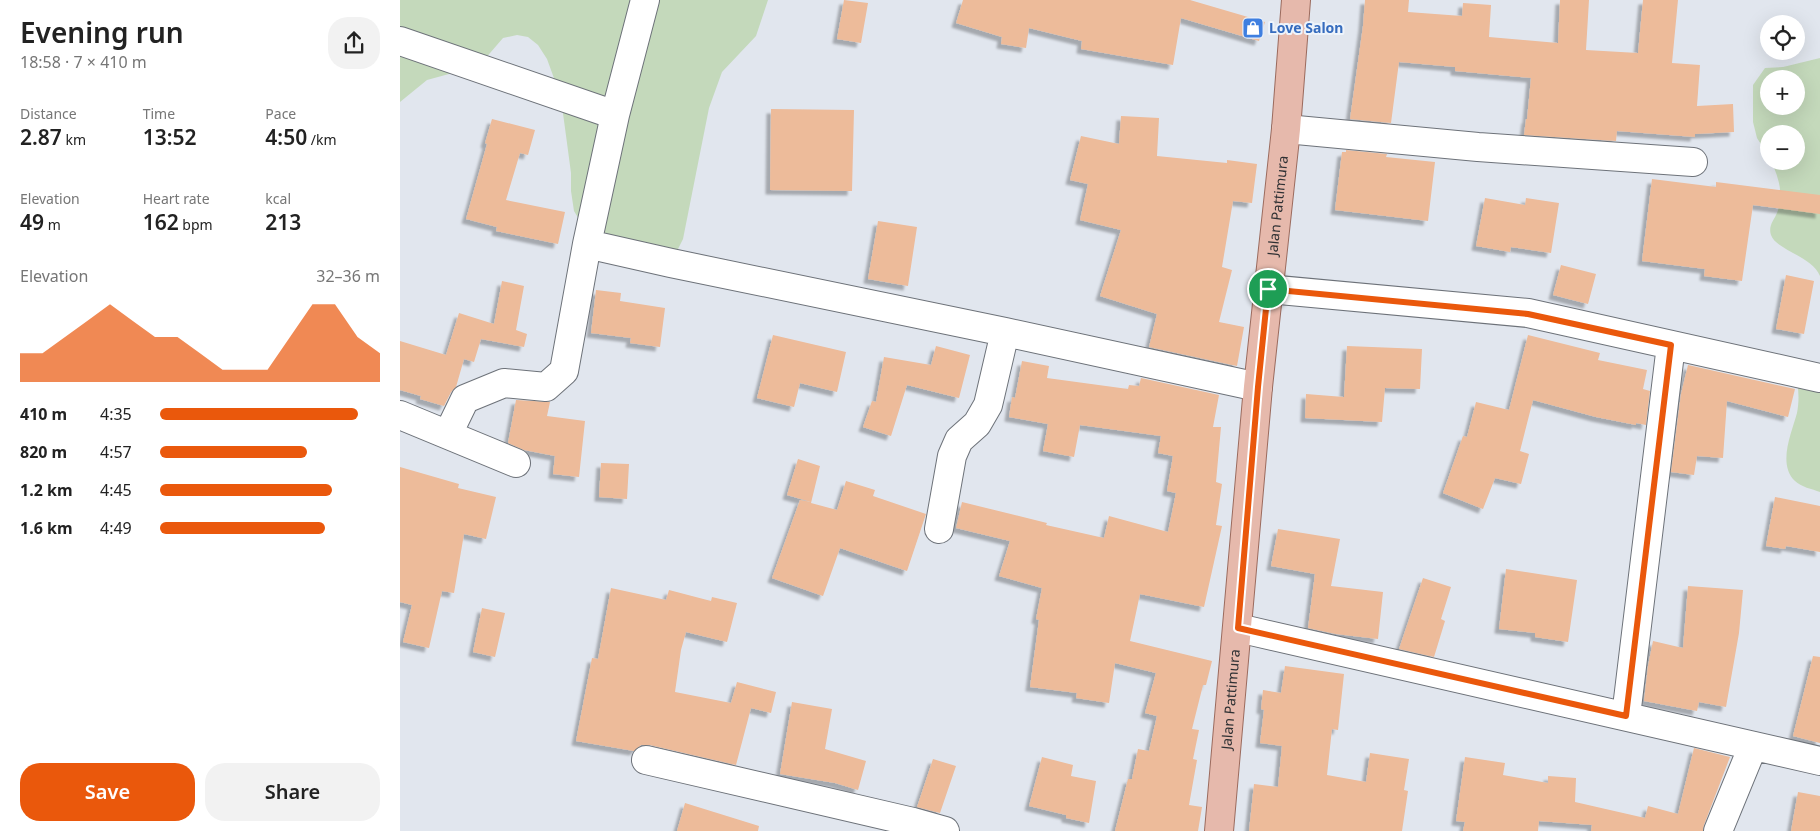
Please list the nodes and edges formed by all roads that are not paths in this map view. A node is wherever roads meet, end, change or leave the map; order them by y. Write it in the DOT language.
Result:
graph roads {
  1 [pos="645,0"];
  2 [pos="1296,0"];
  3 [pos="400,41"];
  4 [pos="615,115"];
  5 [pos="1286,129"];
  6 [pos="1693,162"];
  7 [pos="587,244"];
  8 [pos="1268,289"];
  9 [pos="1005,332"];
  10 [pos="1671,345"];
  11 [pos="1820,378"];
  12 [pos="1258,387"];
  13 [pos="400,414"];
  14 [pos="448,434"];
  15 [pos="516,463"];
  16 [pos="939,530"];
  17 [pos="1238,628"];
  18 [pos="1626,716"];
  19 [pos="1753,746"];
  20 [pos="646,760"];
  21 [pos="1820,761"];
  22 [pos="946,831"];
  23 [pos="1220,831"];
  24 [pos="1718,831"];
  1 -- 4 [label="street"];
  2 -- 5 [label="main road, Jalan Pattimura"];
  3 -- 4 [label="street"];
  4 -- 7 [label="street"];
  5 -- 6 [label="street"];
  5 -- 8 [label="main road, Jalan Pattimura"];
  7 -- 9 [label="street"];
  7 -- 14 [label="street"];
  8 -- 10 [label="street"];
  8 -- 12 [label="main road, Jalan Pattimura"];
  9 -- 12 [label="street"];
  9 -- 16 [label="street"];
  10 -- 11 [label="street"];
  10 -- 18 [label="street"];
  12 -- 17 [label="main road, Jalan Pattimura"];
  13 -- 14 [label="street"];
  14 -- 15 [label="street"];
  17 -- 18 [label="street"];
  17 -- 23 [label="main road, Jalan Pattimura"];
  18 -- 19 [label="street"];
  19 -- 21 [label="street"];
  19 -- 24 [label="street"];
  20 -- 22 [label="street"];
}
